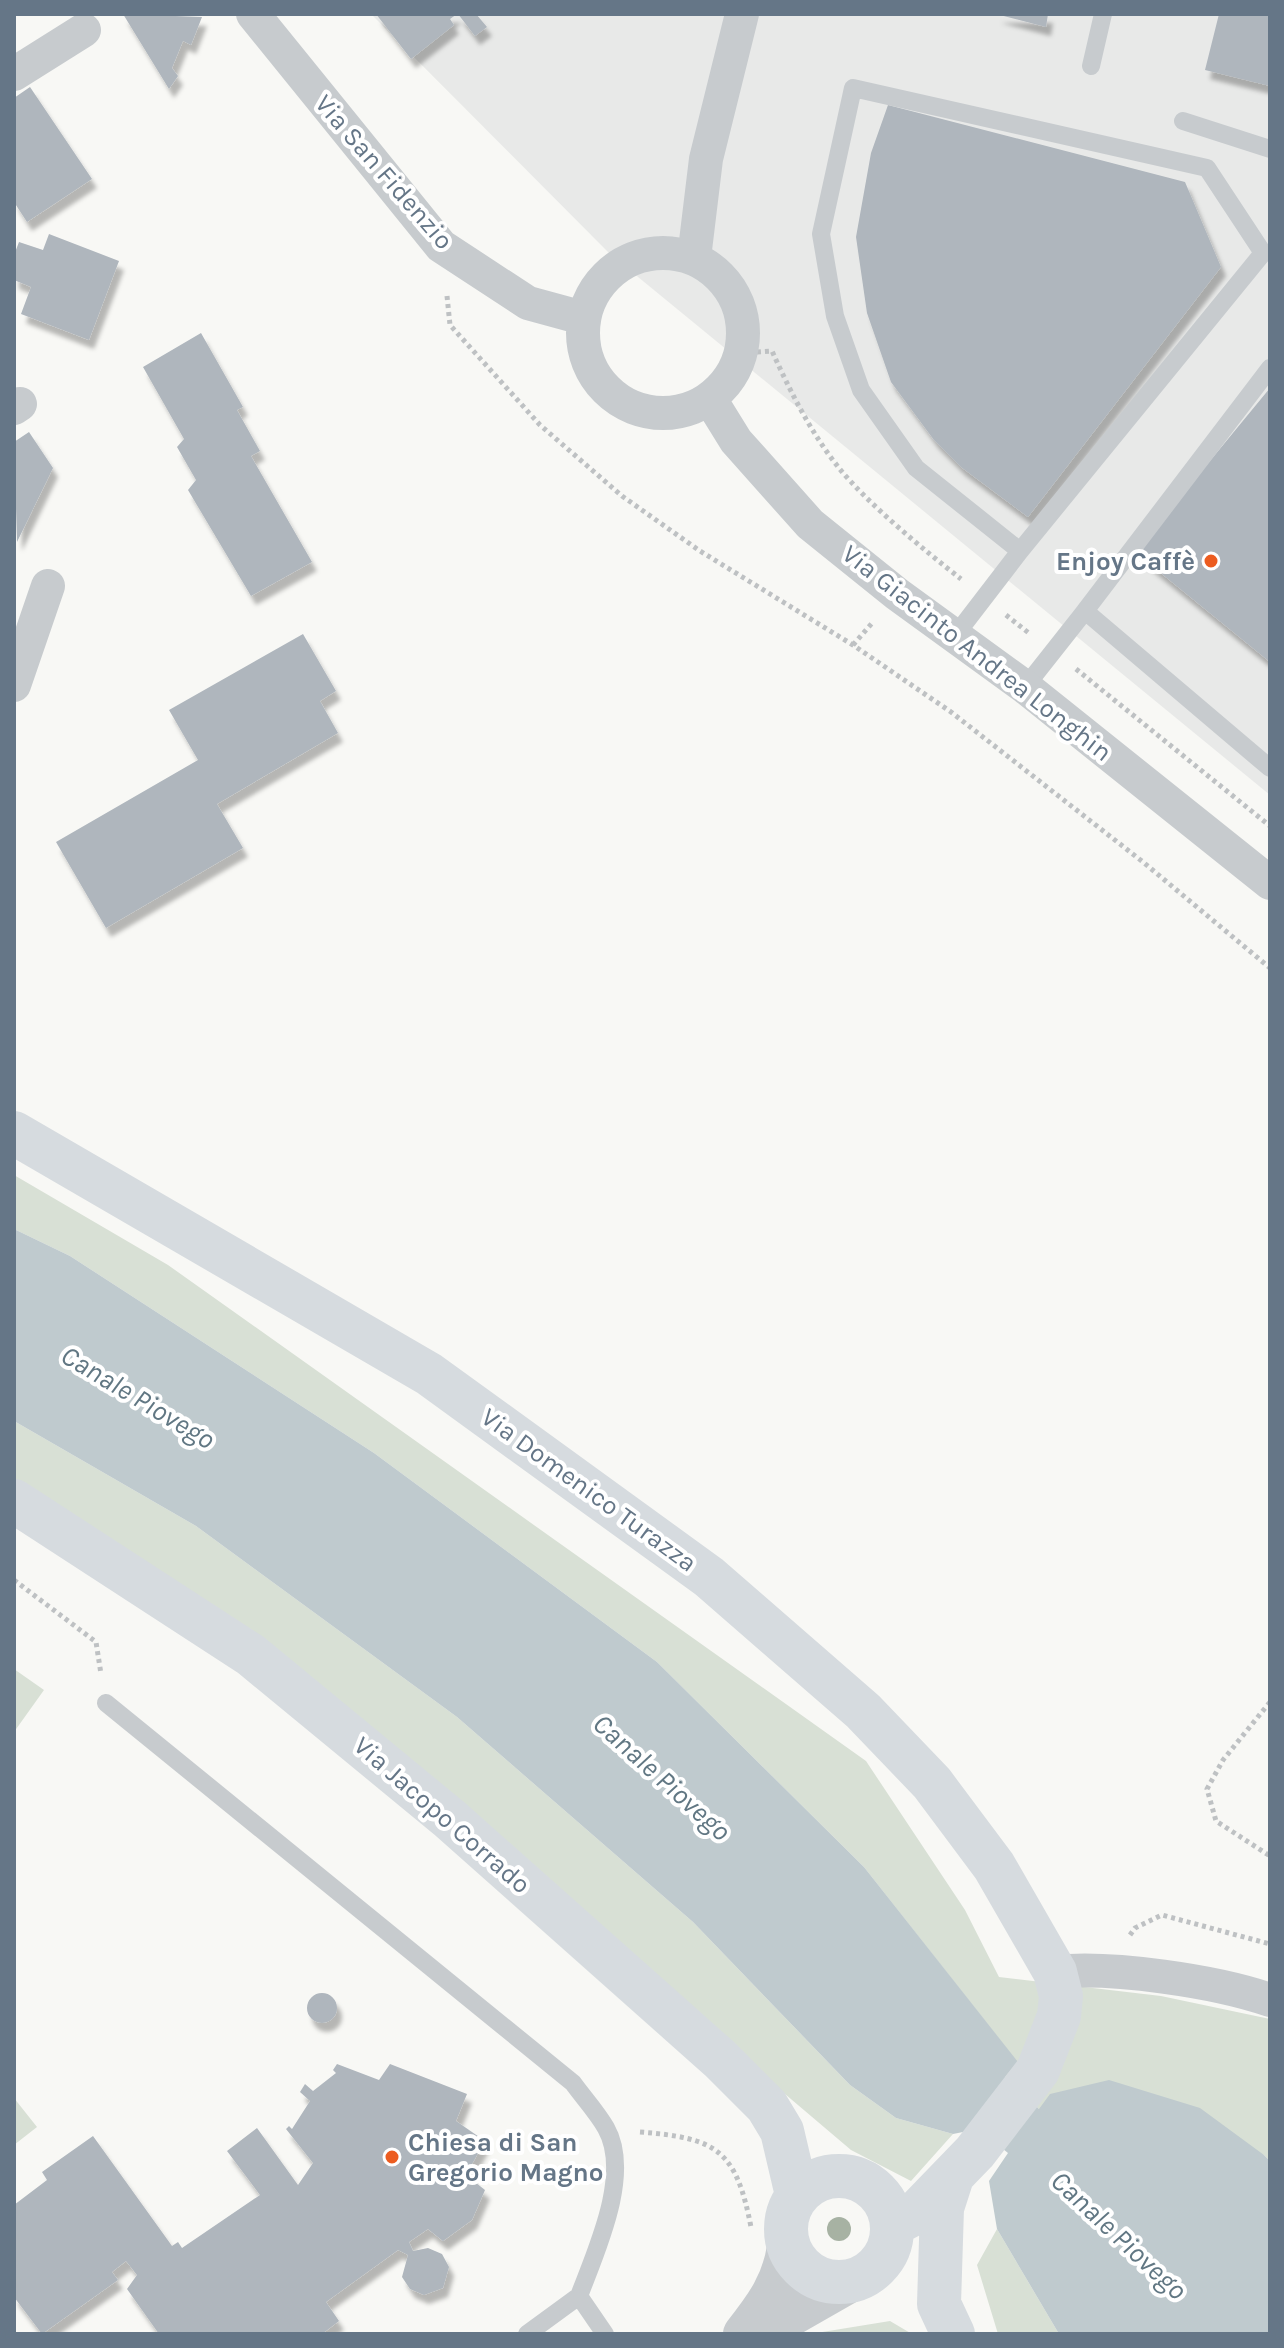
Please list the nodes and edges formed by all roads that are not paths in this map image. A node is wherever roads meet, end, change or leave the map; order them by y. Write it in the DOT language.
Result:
graph roads {
  1 [pos="253,14"];
  2 [pos="742,14"];
  3 [pos="1103,14"];
  4 [pos="84,30"];
  5 [pos="1091,66"];
  6 [pos="14,74"];
  7 [pos="1183,121"];
  8 [pos="1270,149"];
  9 [pos="1267,250"];
  10 [pos="694,258"];
  11 [pos="583,318"];
  12 [pos="1270,368"];
  13 [pos="710,399"];
  14 [pos="1020,551"];
  15 [pos="48,586"];
  16 [pos="1085,611"];
  17 [pos="954,637"];
  18 [pos="14,685"];
  19 [pos="1025,687"];
  20 [pos="1270,768"];
  21 [pos="1270,883"];
  22 [pos="14,1133"];
  23 [pos="14,1501"];
  24 [pos="106,1703"];
  25 [pos="1055,1972"];
  26 [pos="1270,2000"];
  27 [pos="963,2166"];
  28 [pos="797,2195"];
  29 [pos="892,2229"];
  30 [pos="770,2240"];
  31 [pos="851,2281"];
  32 [pos="579,2296"];
  33 [pos="944,2305"];
  34 [pos="527,2334"];
  35 [pos="605,2334"];
  36 [pos="744,2334"];
  37 [pos="758,2334"];
  1 -- 11 [label="street, Via San Fidenzio"];
  2 -- 10 [label="street"];
  3 -- 5 [label="lane"];
  4 -- 6 [label="street"];
  7 -- 8 [label="lane"];
  9 -- 14 [label="lane"];
  9 -- 14 [label="lane"];
  10 -- 11 [label="street"];
  10 -- 13 [label="street"];
  11 -- 13 [label="street"];
  12 -- 16 [label="lane"];
  13 -- 17 [label="street, Via Giacinto Andrea Longhin"];
  14 -- 17 [label="lane"];
  15 -- 18 [label="street"];
  16 -- 19 [label="lane"];
  16 -- 20 [label="lane"];
  17 -- 19 [label="street, Via Giacinto Andrea Longhin"];
  19 -- 21 [label="street, Via Giacinto Andrea Longhin"];
  22 -- 25 [label="main road, Via Domenico Turazza"];
  23 -- 28 [label="main road, Via Jacopo Corrado"];
  24 -- 32 [label="lane"];
  25 -- 26 [label="street"];
  25 -- 27 [label="main road"];
  27 -- 29 [label="main road"];
  27 -- 33 [label="main road"];
  28 -- 29 [label="main road"];
  28 -- 30 [label="main road"];
  29 -- 31 [label="main road"];
  29 -- 33 [label="main road"];
  30 -- 31 [label="main road"];
  30 -- 36 [label="street"];
  31 -- 33 [label="main road"];
  31 -- 37 [label="street"];
  32 -- 34 [label="lane"];
  32 -- 35 [label="lane"];
}
